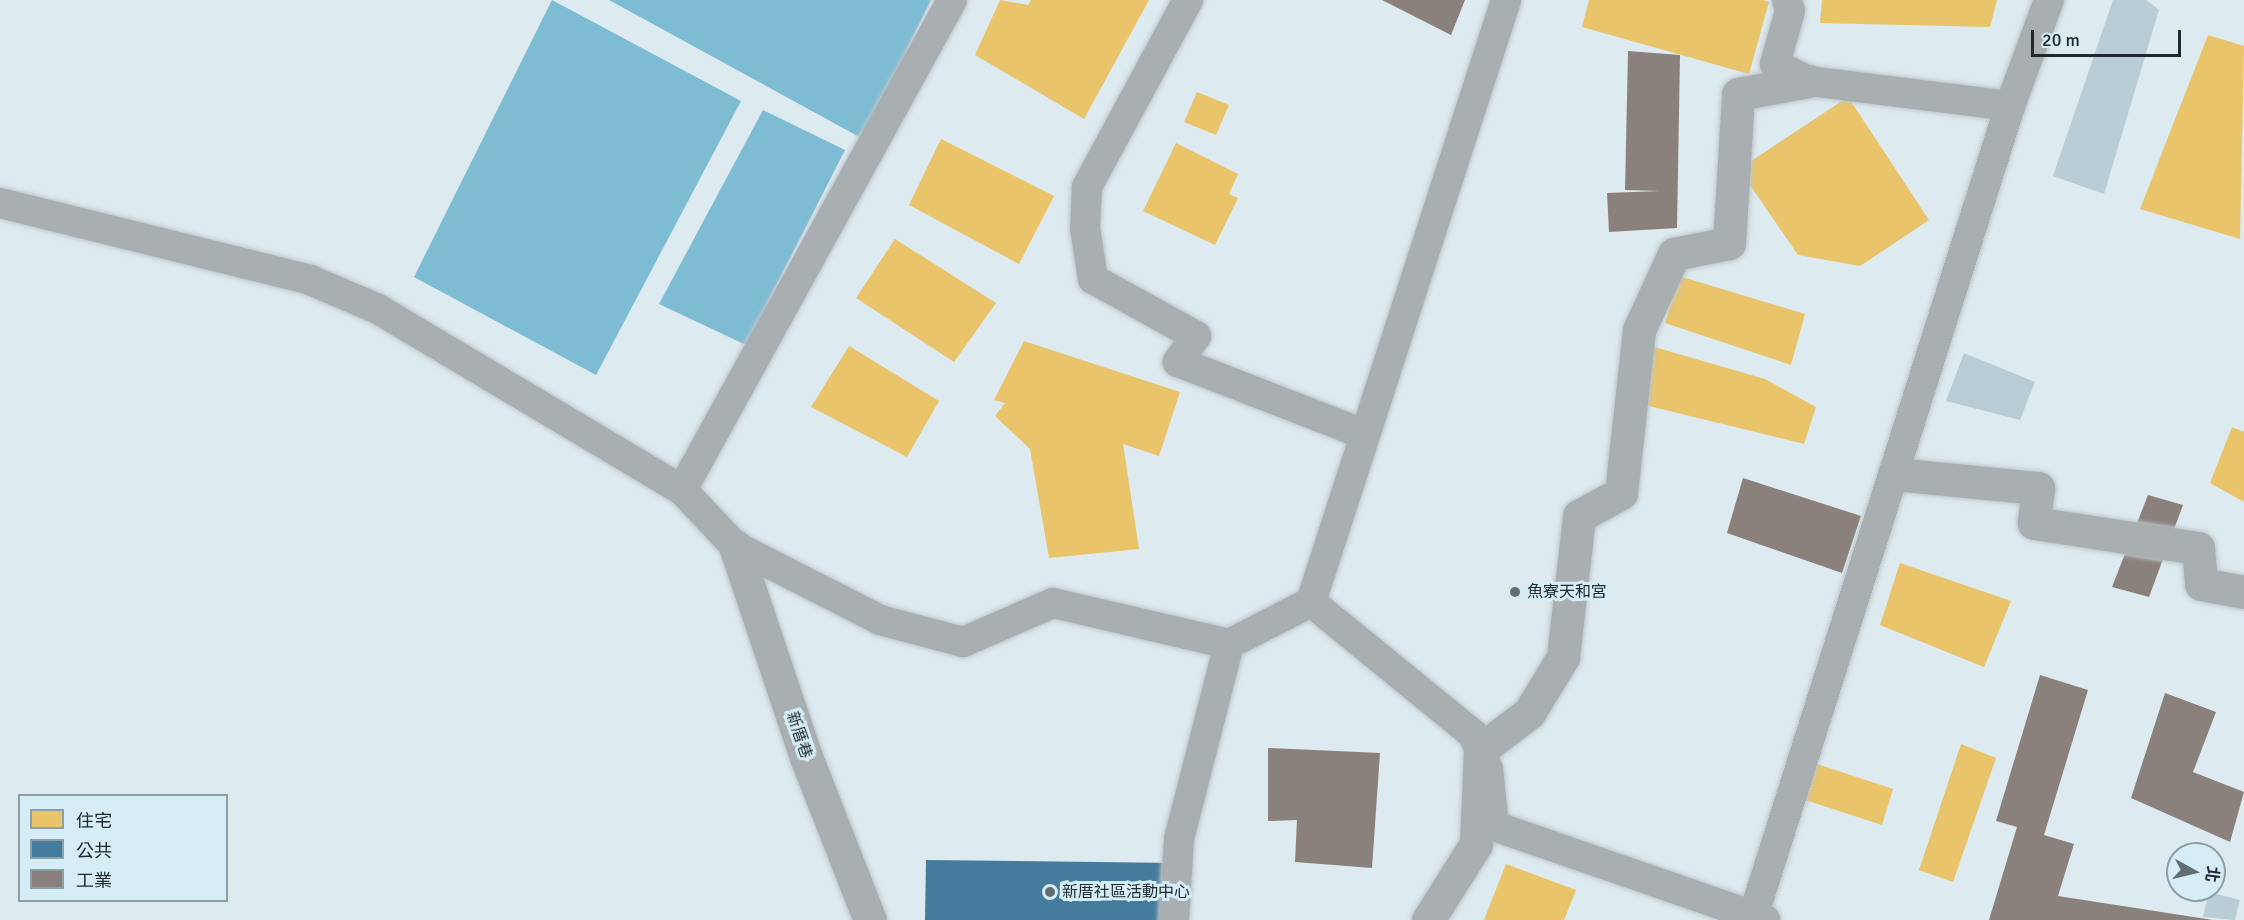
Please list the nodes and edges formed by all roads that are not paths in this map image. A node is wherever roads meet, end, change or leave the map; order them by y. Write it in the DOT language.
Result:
graph roads {
  1 [pos="952,0"];
  2 [pos="1188,0"];
  3 [pos="1506,0"];
  4 [pos="1787,0"];
  5 [pos="2049,0"];
  6 [pos="1809,81"];
  7 [pos="2010,106"];
  8 [pos="0,203"];
  9 [pos="1361,434"];
  10 [pos="1894,474"];
  11 [pos="682,490"];
  12 [pos="735,546"];
  13 [pos="2244,592"];
  14 [pos="1311,602"];
  15 [pos="1229,644"];
  16 [pos="1480,750"];
  17 [pos="1757,918"];
  18 [pos="870,920"];
  19 [pos="1174,920"];
  20 [pos="1428,920"];
  1 -- 11 [label="lane"];
  2 -- 9 [label="lane"];
  3 -- 9 [label="lane"];
  4 -- 6 [label="lane"];
  5 -- 7 [label="lane"];
  6 -- 7 [label="lane"];
  6 -- 16 [label="street"];
  7 -- 10 [label="lane"];
  8 -- 11 [label="lane"];
  9 -- 14 [label="lane"];
  10 -- 13 [label="street"];
  10 -- 17 [label="lane"];
  11 -- 12 [label="lane"];
  12 -- 15 [label="lane"];
  12 -- 18 [label="street, 新厝巷"];
  14 -- 15 [label="lane"];
  14 -- 16 [label="lane"];
  15 -- 19 [label="lane"];
  16 -- 17 [label="lane"];
  16 -- 20 [label="street"];
}
